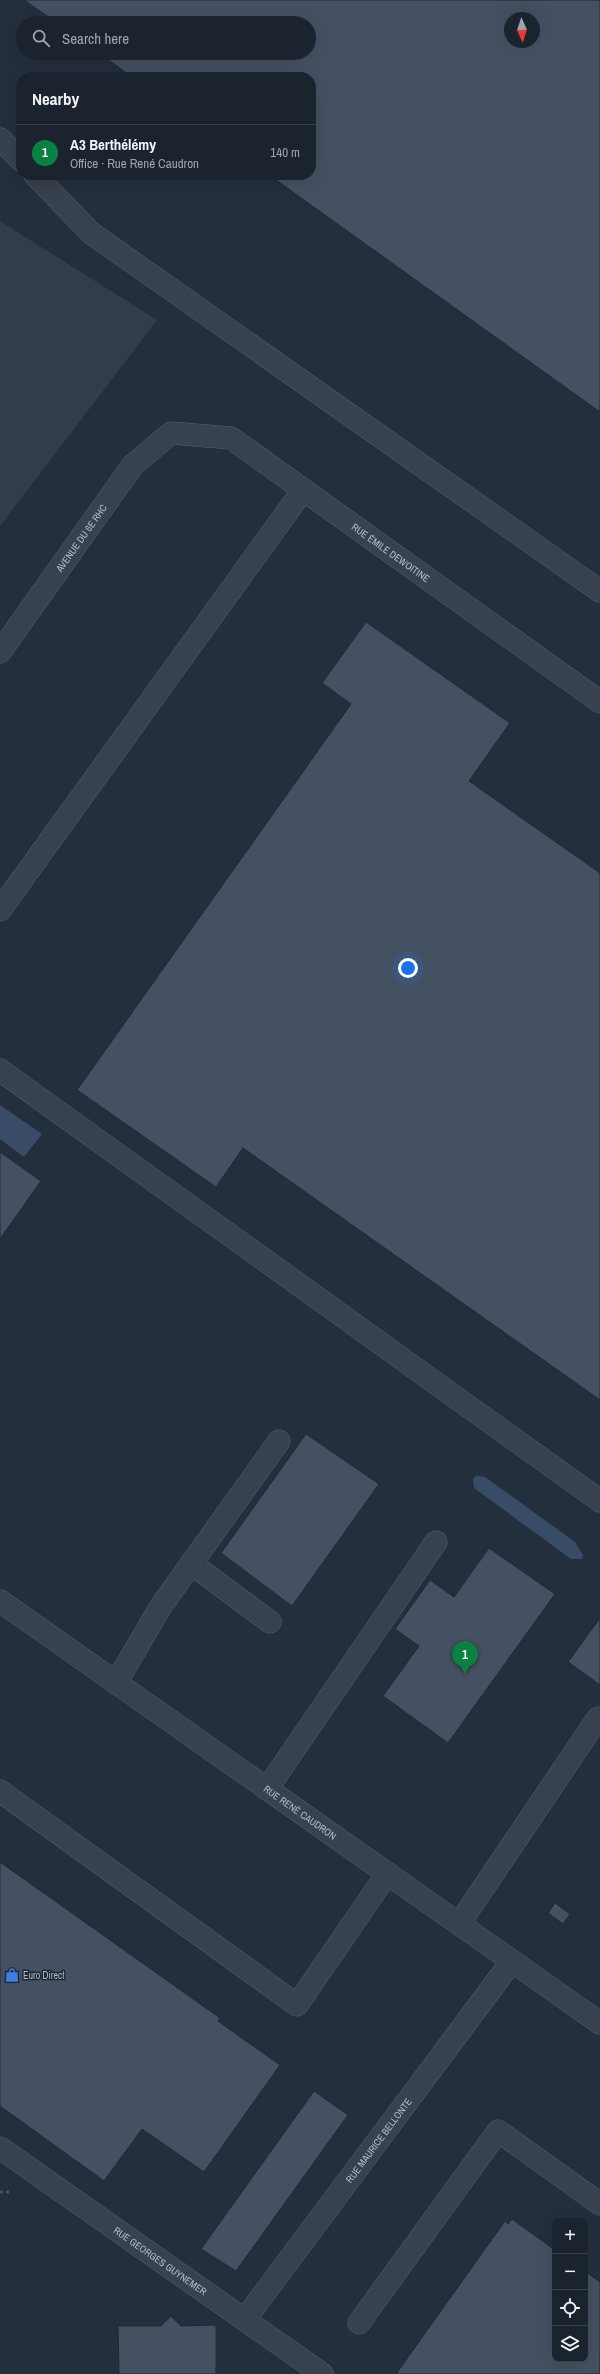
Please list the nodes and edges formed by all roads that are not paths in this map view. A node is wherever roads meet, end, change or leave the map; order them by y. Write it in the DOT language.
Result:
graph roads {
  1 [pos="0,139"];
  2 [pos="16,155"];
  3 [pos="40,180"];
  4 [pos="171,432"];
  5 [pos="303,490"];
  6 [pos="600,591"];
  7 [pos="0,652"];
  8 [pos="600,702"];
  9 [pos="0,910"];
  10 [pos="0,1070"];
  11 [pos="279,1442"];
  12 [pos="600,1501"];
  13 [pos="436,1542"];
  14 [pos="192,1564"];
  15 [pos="0,1601"];
  16 [pos="270,1622"];
  17 [pos="116,1683"];
  18 [pos="598,1718"];
  19 [pos="267,1789"];
  20 [pos="0,1790"];
  21 [pos="388,1874"];
  22 [pos="459,1924"];
  23 [pos="512,1961"];
  24 [pos="598,2017"];
  25 [pos="0,2148"];
  26 [pos="600,2204"];
  27 [pos="245,2319"];
  28 [pos="360,2323"];
  29 [pos="322,2374"];
  1 -- 2 [label="street"];
  3 -- 6 [label="street"];
  4 -- 5 [label="street, RUE ÉMILE DEWOITINE"];
  4 -- 7 [label="street, AVENUE DU 6E RHC"];
  5 -- 8 [label="street, RUE ÉMILE DEWOITINE"];
  5 -- 9 [label="street"];
  10 -- 12 [label="street"];
  11 -- 14 [label="street"];
  13 -- 19 [label="street"];
  14 -- 16 [label="street"];
  14 -- 17 [label="street"];
  15 -- 17 [label="street, RUE RENÉ CAUDRON"];
  17 -- 19 [label="street, RUE RENÉ CAUDRON"];
  18 -- 22 [label="street"];
  19 -- 21 [label="street, RUE RENÉ CAUDRON"];
  20 -- 21 [label="street"];
  21 -- 22 [label="street, RUE RENÉ CAUDRON"];
  22 -- 23 [label="street, RUE RENÉ CAUDRON"];
  23 -- 24 [label="street, RUE RENÉ CAUDRON"];
  23 -- 27 [label="street, RUE MAURICE BELLONTE"];
  25 -- 27 [label="street, RUE GEORGES GUYNEMER"];
  26 -- 28 [label="street"];
  27 -- 29 [label="street, RUE GEORGES GUYNEMER"];
}
